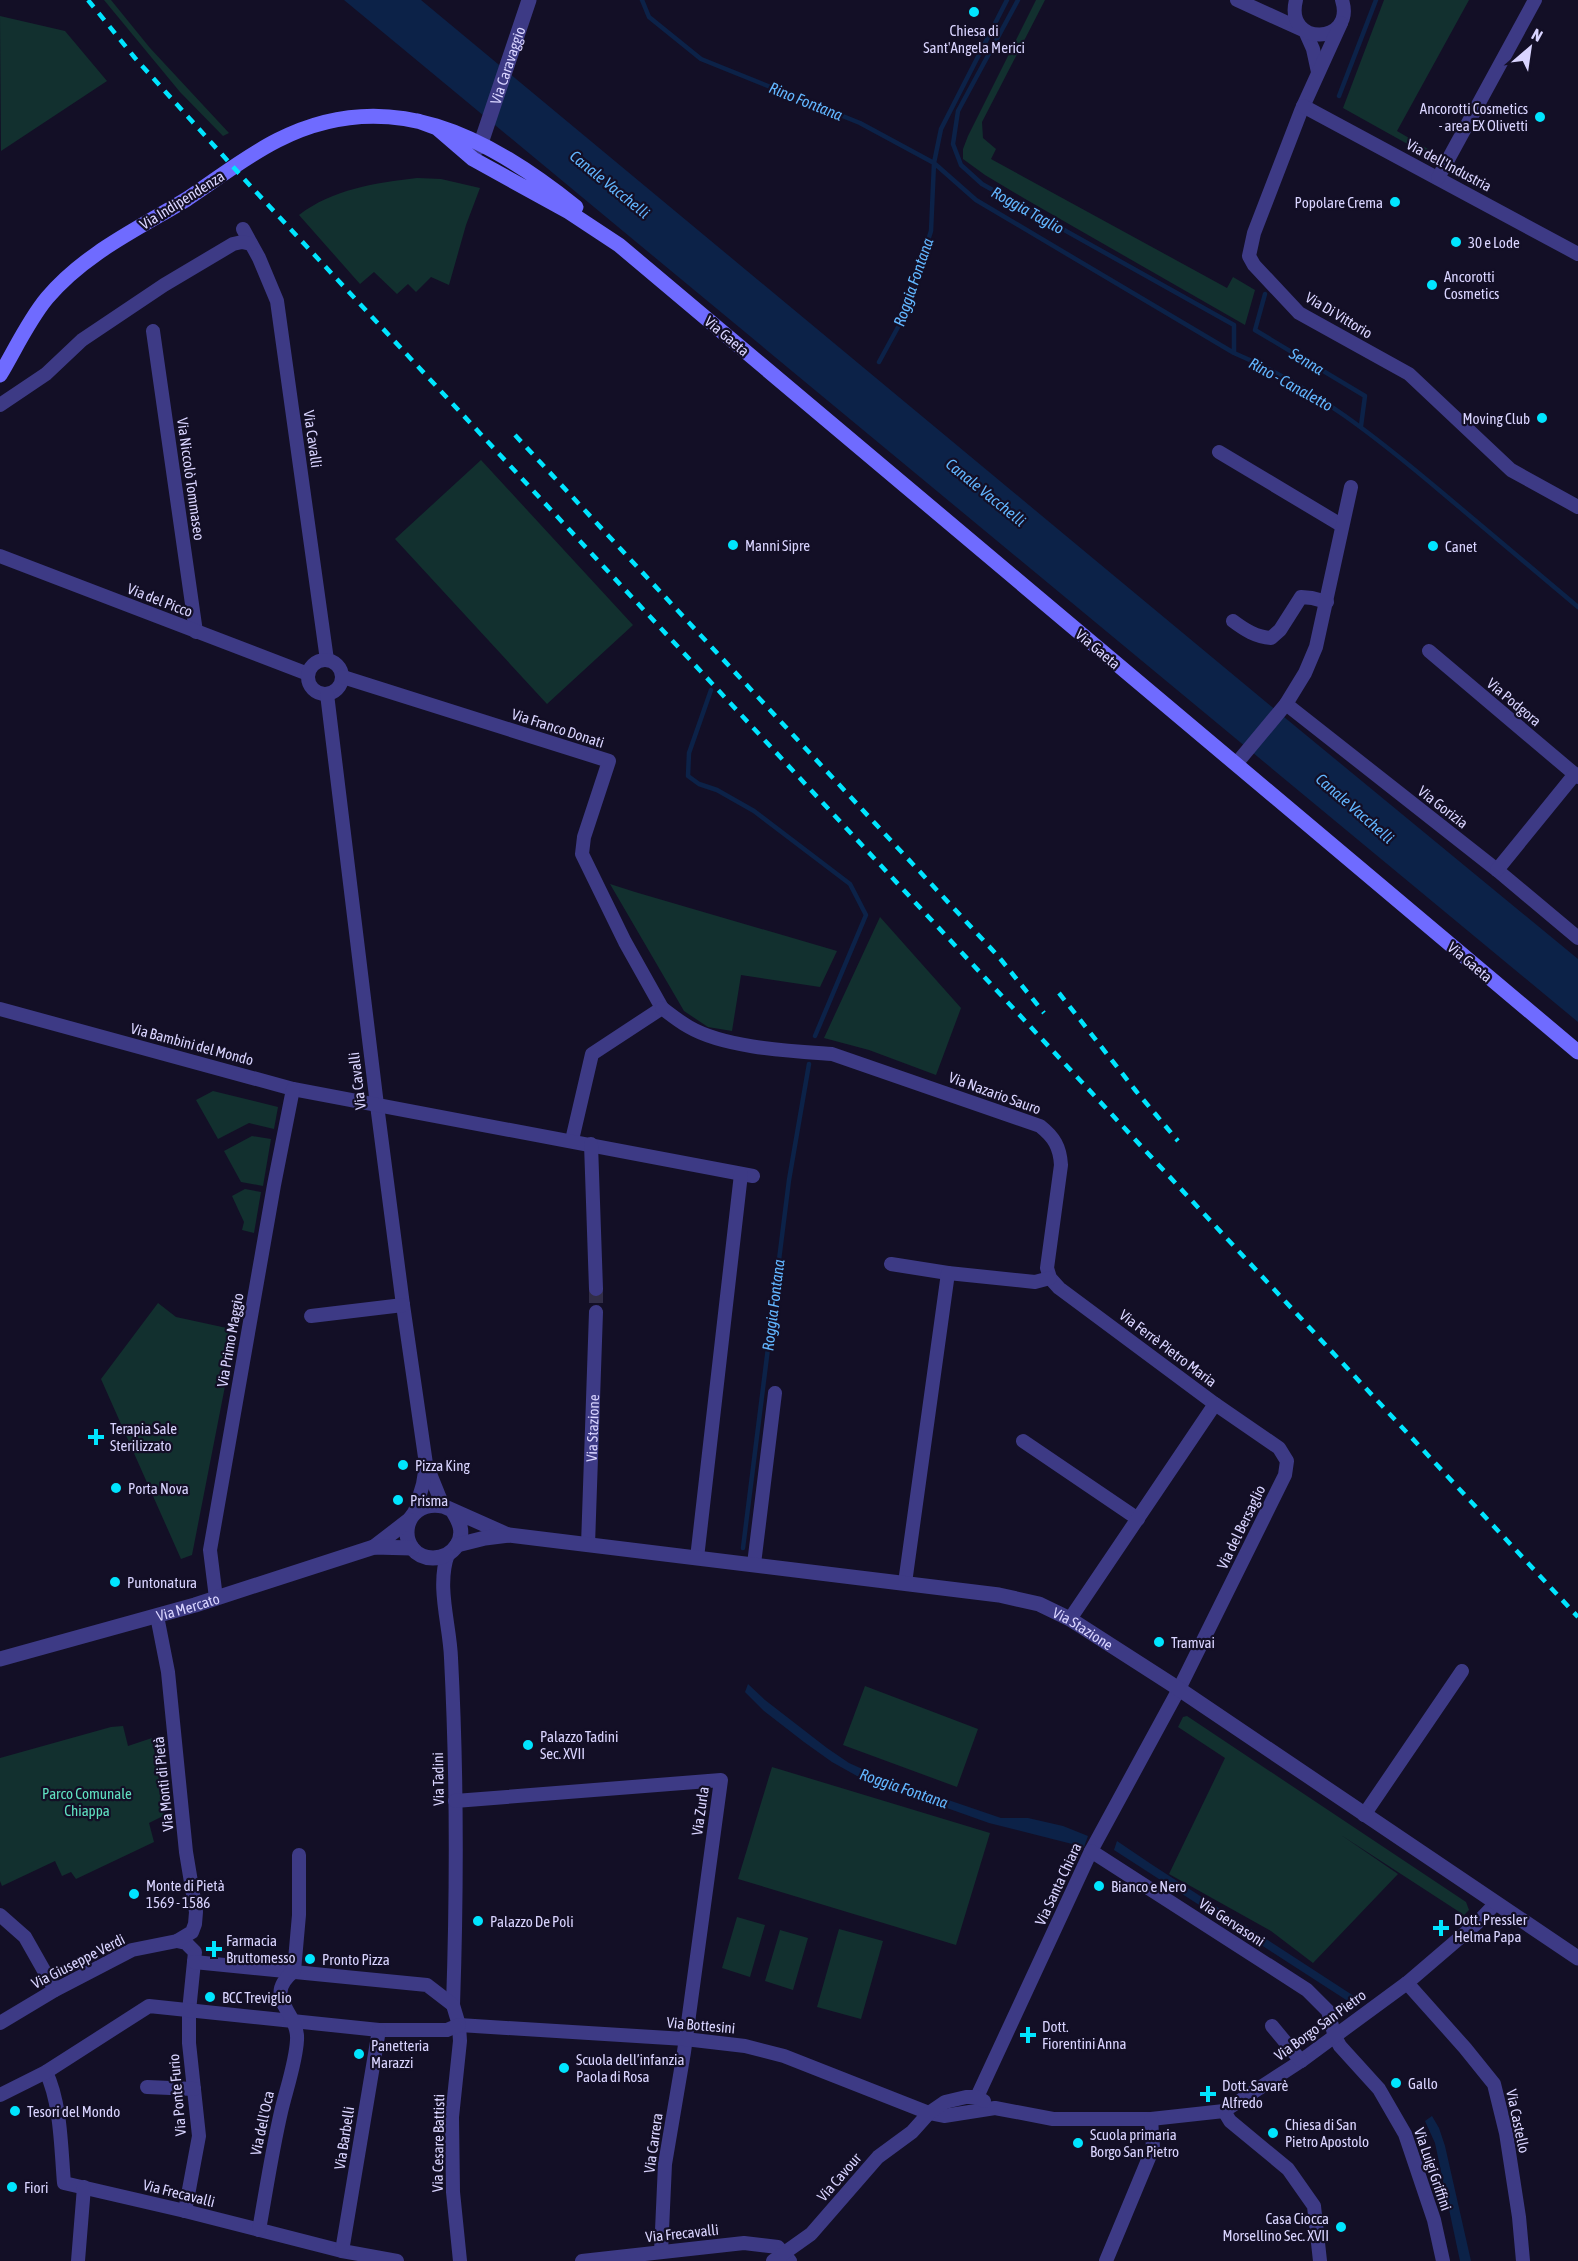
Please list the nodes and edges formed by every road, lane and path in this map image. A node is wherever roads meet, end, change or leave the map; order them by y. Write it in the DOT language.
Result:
graph roads {
  1 [pos="529,0"];
  2 [pos="1237,0"];
  3 [pos="1296,0"];
  4 [pos="1342,0"];
  5 [pos="1351,0"];
  6 [pos="1535,0"];
  7 [pos="1343,19"];
  8 [pos="1305,31"];
  9 [pos="1318,72"];
  10 [pos="1303,106"];
  11 [pos="475,140"];
  12 [pos="1438,178"];
  13 [pos="243,230"];
  14 [pos="251,244"];
  15 [pos="619,245"];
  16 [pos="1578,254"];
  17 [pos="153,331"];
  18 [pos="0,375"];
  19 [pos="0,405"];
  20 [pos="1219,452"];
  21 [pos="1351,487"];
  22 [pos="1576,501"];
  23 [pos="1341,525"];
  24 [pos="0,556"];
  25 [pos="1328,602"];
  26 [pos="1233,621"];
  27 [pos="196,632"];
  28 [pos="1429,651"];
  29 [pos="327,660"];
  30 [pos="308,674"];
  31 [pos="343,677"];
  32 [pos="327,694"];
  33 [pos="1282,708"];
  34 [pos="1236,764"];
  35 [pos="1576,776"];
  36 [pos="1497,870"];
  37 [pos="1578,938"];
  38 [pos="662,1008"];
  39 [pos="0,1009"];
  40 [pos="1578,1052"];
  41 [pos="824,1053"];
  42 [pos="294,1089"];
  43 [pos="376,1105"];
  44 [pos="572,1140"];
  45 [pos="591,1144"];
  46 [pos="891,1264"];
  47 [pos="948,1273"];
  48 [pos="1050,1278"];
  49 [pos="596,1289"];
  50 [pos="403,1305"];
  51 [pos="596,1312"];
  52 [pos="312,1316"];
  53 [pos="776,1393"];
  54 [pos="1215,1404"];
  55 [pos="1023,1441"];
  56 [pos="426,1464"];
  57 [pos="447,1508"];
  58 [pos="412,1516"];
  59 [pos="1138,1519"];
  60 [pos="509,1535"];
  61 [pos="588,1545"];
  62 [pos="374,1547"];
  63 [pos="412,1548"];
  64 [pos="453,1550"];
  65 [pos="697,1558"];
  66 [pos="754,1564"];
  67 [pos="905,1583"];
  68 [pos="216,1598"];
  69 [pos="157,1616"];
  70 [pos="1070,1619"];
  71 [pos="0,1659"];
  72 [pos="1462,1671"];
  73 [pos="1179,1689"];
  74 [pos="455,1801"];
  75 [pos="1364,1815"];
  76 [pos="1091,1851"];
  77 [pos="299,1855"];
  78 [pos="1496,1903"];
  79 [pos="0,1915"];
  80 [pos="177,1941"];
  81 [pos="1578,1958"];
  82 [pos="194,1962"];
  83 [pos="294,1971"];
  84 [pos="1407,1983"];
  85 [pos="55,1990"];
  86 [pos="453,2005"];
  87 [pos="189,2011"];
  88 [pos="295,2022"];
  89 [pos="0,2023"];
  90 [pos="459,2025"];
  91 [pos="1272,2026"];
  92 [pos="379,2031"];
  93 [pos="1335,2037"];
  94 [pos="686,2039"];
  95 [pos="1301,2061"];
  96 [pos="46,2072"];
  97 [pos="147,2087"];
  98 [pos="194,2089"];
  99 [pos="0,2095"];
  100 [pos="977,2097"];
  101 [pos="995,2108"];
  102 [pos="1224,2111"];
  103 [pos="929,2113"];
  104 [pos="1151,2119"];
  105 [pos="84,2187"];
  106 [pos="185,2211"];
  107 [pos="259,2230"];
  108 [pos="342,2251"];
  109 [pos="661,2252"];
  110 [pos="787,2256"];
  111 [pos="78,2261"];
  112 [pos="397,2261"];
  113 [pos="460,2261"];
  114 [pos="582,2261"];
  115 [pos="773,2261"];
  116 [pos="1106,2261"];
  117 [pos="1320,2261"];
  118 [pos="1443,2261"];
  119 [pos="1523,2261"];
  1 -- 11 [label="street, Via Caravaggio"];
  2 -- 8 [label="street"];
  3 -- 8 [label="street"];
  4 -- 7 [label="street"];
  5 -- 7 [label="street, Via Di Vittorio"];
  6 -- 12 [label="street"];
  7 -- 8 [label="street"];
  7 -- 9 [label="street, Via Di Vittorio"];
  8 -- 9 [label="street"];
  9 -- 10 [label="street, Via Di Vittorio"];
  10 -- 12 [label="street, Via dell'Industria"];
  10 -- 22 [label="street, Via Di Vittorio"];
  11 -- 15 [label="main road, Via Gaeta"];
  11 -- 15 [label="main road, Via Gaeta"];
  11 -- 18 [label="main road, Via Indipendenza"];
  12 -- 16 [label="street, Via dell'Industria"];
  13 -- 14 [label="street, Via Cavalli"];
  14 -- 19 [label="street"];
  14 -- 29 [label="street, Via Cavalli"];
  15 -- 34 [label="main road, Via Gaeta"];
  17 -- 27 [label="street, Via Niccolò Tommaseo"];
  20 -- 23 [label="street"];
  21 -- 23 [label="street"];
  23 -- 25 [label="street"];
  24 -- 27 [label="street, Via del Picco"];
  25 -- 26 [label="street"];
  25 -- 33 [label="street"];
  27 -- 30 [label="street, Via del Picco"];
  28 -- 35 [label="street, Via Podgora"];
  29 -- 30 [label="street"];
  29 -- 31 [label="street"];
  30 -- 32 [label="street"];
  31 -- 32 [label="street"];
  31 -- 38 [label="street, Via Franco Donati"];
  32 -- 43 [label="street, Via Cavalli"];
  33 -- 34 [label="street"];
  33 -- 36 [label="street, Via Gorizia"];
  34 -- 40 [label="main road, Via Gaeta"];
  35 -- 36 [label="street"];
  36 -- 37 [label="street, Via Gorizia"];
  38 -- 41 [label="street, Via Franco Donati"];
  38 -- 44 [label="street"];
  39 -- 42 [label="street, Via Bambini del Mondo"];
  41 -- 48 [label="street, Via Nazario Sauro"];
  42 -- 43 [label="street, Via Bambini del Mondo"];
  42 -- 68 [label="street, Via Primo Maggio"];
  43 -- 44 [label="street"];
  43 -- 50 [label="street, Via Cavalli"];
  44 -- 45 [label="street"];
  45 -- 49 [label="street"];
  45 -- 65 [label="street"];
  46 -- 47 [label="street"];
  47 -- 48 [label="street"];
  47 -- 67 [label="street"];
  48 -- 54 [label="street, Via Ferrè Pietro Maria"];
  50 -- 52 [label="street"];
  50 -- 56 [label="street, Via Cavalli"];
  51 -- 61 [label="street, Via Stazione"];
  53 -- 66 [label="street"];
  54 -- 59 [label="street, Via Ferrè Pietro Maria"];
  54 -- 73 [label="street, Via del Bersaglio"];
  55 -- 59 [label="street"];
  56 -- 57 [label="street, Via Cavalli"];
  56 -- 58 [label="street, Via Cavalli"];
  57 -- 58 [label="street"];
  57 -- 60 [label="street, Via Stazione"];
  57 -- 64 [label="street"];
  58 -- 62 [label="street, Via Mercato"];
  58 -- 63 [label="street"];
  59 -- 70 [label="street, Via Ferrè Pietro Maria"];
  60 -- 61 [label="street, Via Stazione"];
  60 -- 64 [label="street, Via Stazione"];
  61 -- 65 [label="street, Via Stazione"];
  62 -- 63 [label="street, Via Mercato"];
  62 -- 68 [label="street, Via Mercato"];
  63 -- 64 [label="street"];
  64 -- 74 [label="street, Via Tadini"];
  65 -- 66 [label="street, Via Stazione"];
  66 -- 67 [label="street, Via Stazione"];
  67 -- 70 [label="street, Via Stazione"];
  68 -- 69 [label="street, Via Mercato"];
  69 -- 71 [label="street, Via Mercato"];
  69 -- 80 [label="street, Via Monti di Pietà"];
  70 -- 73 [label="street, Via Stazione"];
  72 -- 75 [label="street"];
  73 -- 75 [label="street, Via Stazione"];
  73 -- 76 [label="street, Via Santa Chiara"];
  74 -- 86 [label="street, Via Tadini"];
  74 -- 94 [label="street, Via Zurla"];
  75 -- 78 [label="street, Via Stazione"];
  76 -- 93 [label="street, Via Gervasoni"];
  76 -- 100 [label="street, Via Santa Chiara"];
  77 -- 83 [label="street"];
  78 -- 81 [label="street, Via Stazione"];
  78 -- 84 [label="street, Via Borgo San Pietro"];
  79 -- 85 [label="street"];
  80 -- 82 [label="street"];
  80 -- 85 [label="street, Via Giuseppe Verdi"];
  82 -- 83 [label="street"];
  82 -- 87 [label="street, Via Ponte Furio"];
  83 -- 86 [label="street"];
  83 -- 88 [label="street"];
  84 -- 93 [label="street, Via Borgo San Pietro"];
  84 -- 119 [label="street, Via Castello"];
  85 -- 89 [label="street, Via Giuseppe Verdi"];
  86 -- 90 [label="street, Via Tadini"];
  87 -- 88 [label="street, Via Bottesini"];
  87 -- 96 [label="street, Via Bottesini"];
  87 -- 98 [label="street, Via Ponte Furio"];
  88 -- 92 [label="street, Via Bottesini"];
  88 -- 107 [label="street, Via dell'Oca"];
  90 -- 92 [label="street, Via Bottesini"];
  90 -- 94 [label="street, Via Bottesini"];
  90 -- 113 [label="street, Via Cesare Battisti"];
  91 -- 95 [label="street"];
  92 -- 108 [label="street, Via Barbelli"];
  93 -- 95 [label="street, Via Borgo San Pietro"];
  93 -- 118 [label="street, Via Luigi Griffini"];
  94 -- 103 [label="street, Via Bottesini"];
  94 -- 109 [label="street, Via Carrera"];
  95 -- 102 [label="street, Via Borgo San Pietro"];
  96 -- 99 [label="street"];
  96 -- 105 [label="street, Via Frecavalli"];
  97 -- 98 [label="street"];
  98 -- 106 [label="street, Via Ponte Furio"];
  100 -- 101 [label="street, Via Borgo San Pietro"];
  100 -- 103 [label="street"];
  101 -- 103 [label="street, Via Borgo San Pietro"];
  101 -- 104 [label="street, Via Borgo San Pietro"];
  102 -- 104 [label="street, Via Borgo San Pietro"];
  102 -- 117 [label="street"];
  103 -- 110 [label="street, Via Cavour"];
  104 -- 116 [label="street"];
  105 -- 106 [label="street, Via Frecavalli"];
  105 -- 111 [label="street"];
  106 -- 107 [label="street, Via Frecavalli"];
  107 -- 108 [label="street, Via Frecavalli"];
  108 -- 112 [label="street, Via Frecavalli"];
  109 -- 110 [label="street, Via Frecavalli"];
  109 -- 114 [label="street, Via Frecavalli"];
  110 -- 115 [label="street, Via Cavour"];
}
